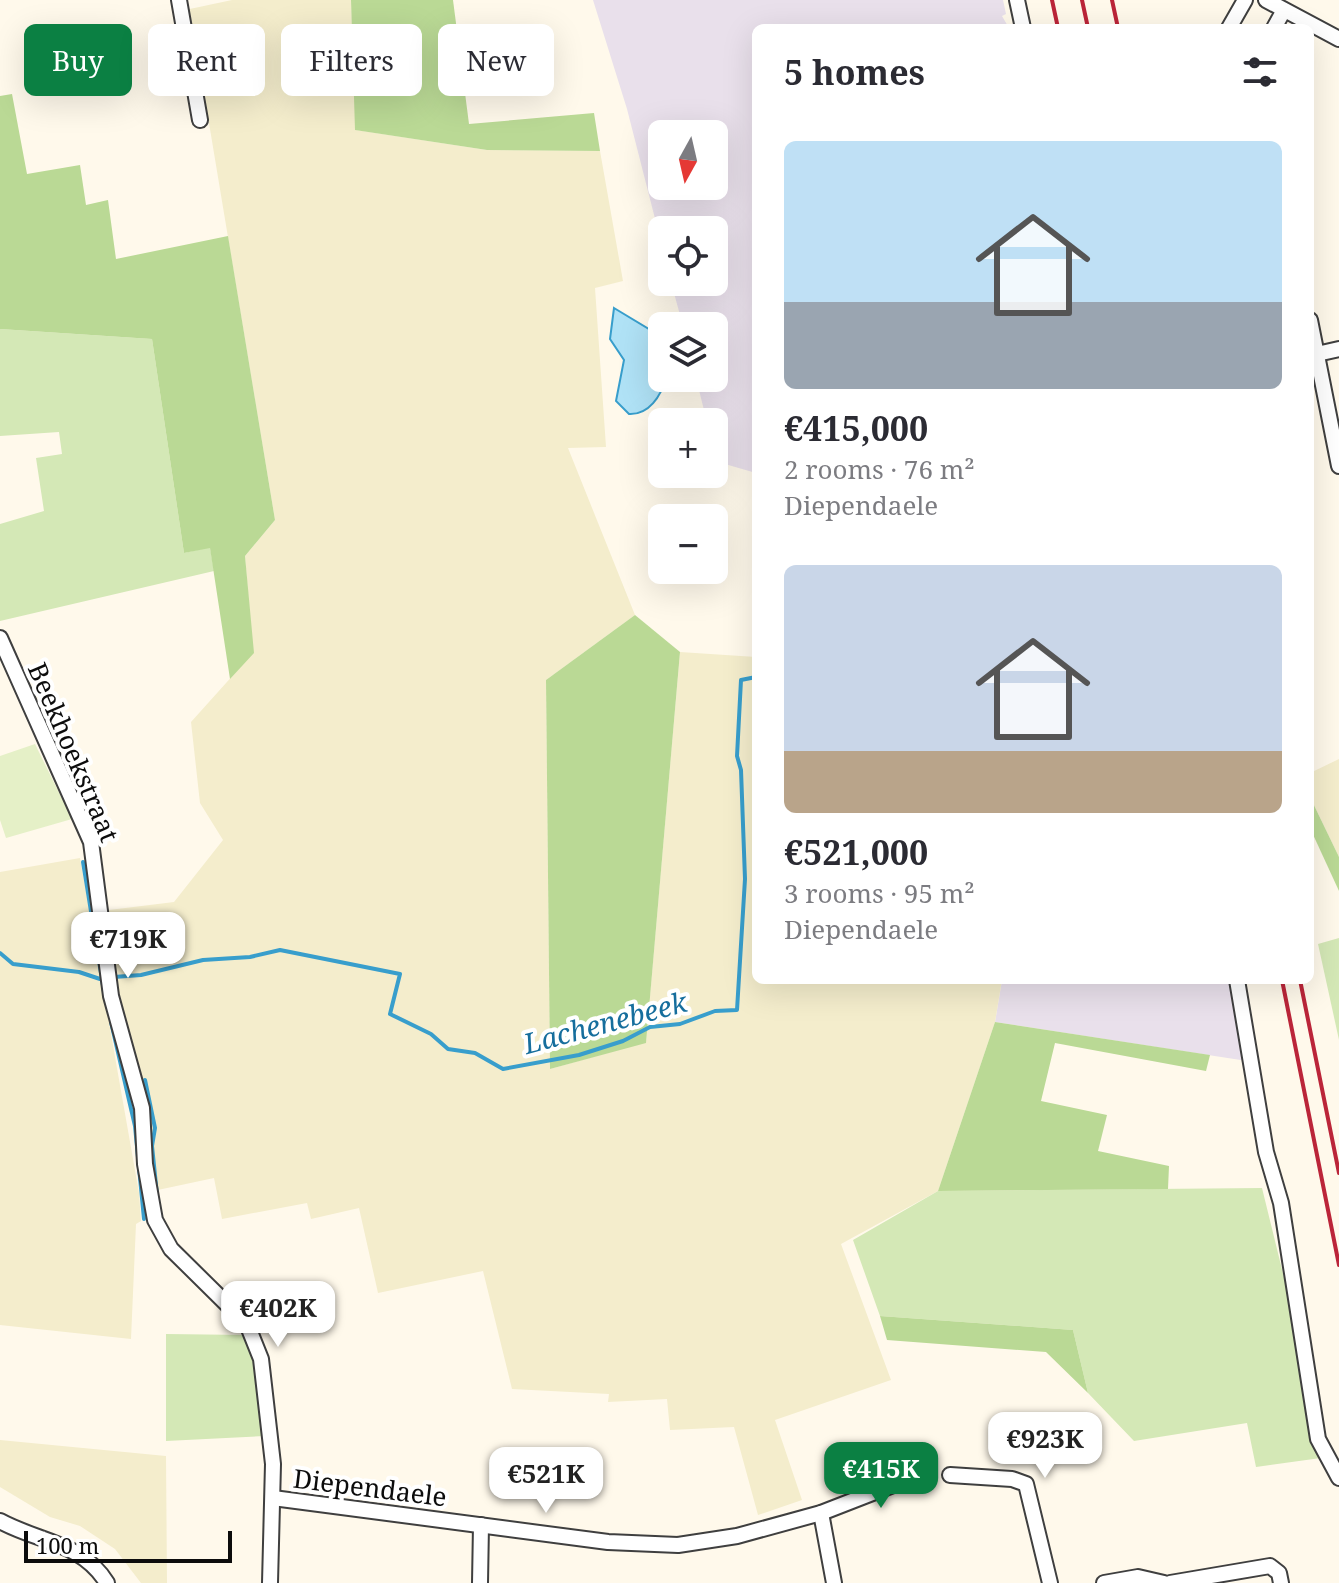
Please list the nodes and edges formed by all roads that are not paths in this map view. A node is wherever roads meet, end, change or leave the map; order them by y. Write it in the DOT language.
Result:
graph roads {
  1 [pos="179,0"];
  2 [pos="1017,0"];
  3 [pos="1245,0"];
  4 [pos="1266,0"];
  5 [pos="1284,10"];
  6 [pos="1022,24"];
  7 [pos="1231,24"];
  8 [pos="1276,24"];
  9 [pos="1311,24"];
  10 [pos="1314,26"];
  11 [pos="1339,39"];
  12 [pos="200,120"];
  13 [pos="1314,339"];
  14 [pos="1339,349"];
  15 [pos="1317,354"];
  16 [pos="1339,466"];
  17 [pos="0,638"];
  18 [pos="1238,984"];
  19 [pos="929,1471"];
  20 [pos="950,1475"];
  21 [pos="1339,1478"];
  22 [pos="273,1498"];
  23 [pos="821,1513"];
  24 [pos="0,1521"];
  25 [pos="481,1525"];
  26 [pos="107,1583"];
  27 [pos="270,1583"];
  28 [pos="480,1583"];
  29 [pos="834,1583"];
  30 [pos="1050,1583"];
  31 [pos="1104,1583"];
  32 [pos="1167,1583"];
  33 [pos="1281,1583"];
  1 -- 12 [label="street"];
  2 -- 6 [label="street"];
  3 -- 7 [label="street"];
  4 -- 5 [label="street"];
  5 -- 8 [label="street"];
  5 -- 9 [label="street"];
  10 -- 11 [label="street"];
  13 -- 15 [label="street"];
  14 -- 15 [label="street"];
  15 -- 16 [label="street"];
  17 -- 22 [label="street, Beekhoekstraat"];
  18 -- 21 [label="street"];
  19 -- 23 [label="street, Diependaele"];
  20 -- 30 [label="street"];
  22 -- 25 [label="street, Diependaele"];
  22 -- 27 [label="street"];
  23 -- 25 [label="street, Diependaele"];
  23 -- 29 [label="street"];
  24 -- 26 [label="street"];
  25 -- 28 [label="street"];
  31 -- 32 [label="street"];
  32 -- 33 [label="street"];
}
